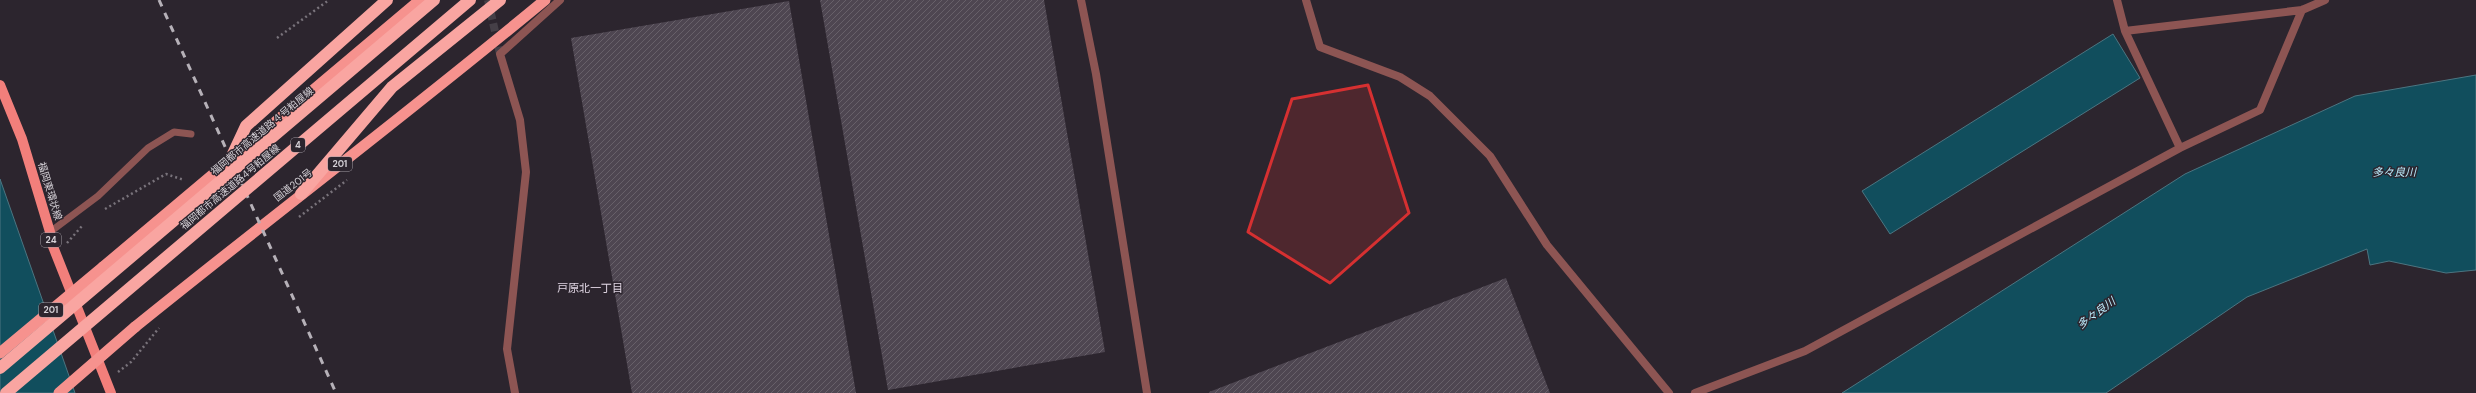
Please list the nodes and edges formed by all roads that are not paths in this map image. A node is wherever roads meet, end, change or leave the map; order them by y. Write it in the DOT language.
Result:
graph roads {
  1 [pos="387,0"];
  2 [pos="420,0"];
  3 [pos="434,0"];
  4 [pos="470,0"];
  5 [pos="500,0"];
  6 [pos="545,0"];
  7 [pos="560,0"];
  8 [pos="1081,0"];
  9 [pos="1306,0"];
  10 [pos="2117,0"];
  11 [pos="2325,0"];
  12 [pos="2302,10"];
  13 [pos="2125,31"];
  14 [pos="0,85"];
  15 [pos="191,134"];
  16 [pos="2180,148"];
  17 [pos="232,156"];
  18 [pos="301,194"];
  19 [pos="50,232"];
  20 [pos="104,273"];
  21 [pos="0,353"];
  22 [pos="0,368"];
  23 [pos="6,393"];
  24 [pos="59,393"];
  25 [pos="111,393"];
  26 [pos="515,393"];
  27 [pos="1147,393"];
  28 [pos="1669,393"];
  29 [pos="1694,393"];
  1 -- 17 [label="highway"];
  2 -- 17 [label="highway, 201"];
  3 -- 20 [label="highway, 福岡都市高速道路４号粕屋線, bridge"];
  4 -- 23 [label="highway, 福岡都市高速道路4号粕屋線 / 4, bridge"];
  5 -- 18 [label="highway"];
  6 -- 18 [label="highway, 国道201号 / 201"];
  7 -- 26 [label="street"];
  8 -- 27 [label="street"];
  9 -- 28 [label="street"];
  10 -- 13 [label="street"];
  11 -- 12 [label="street"];
  12 -- 13 [label="street"];
  12 -- 16 [label="street"];
  13 -- 16 [label="street"];
  14 -- 19 [label="main road, 福岡東環状線 / 24"];
  15 -- 19 [label="lane"];
  16 -- 29 [label="street"];
  17 -- 20 [label="highway, 201"];
  18 -- 24 [label="highway, 国道201号 / 201, bridge"];
  19 -- 25 [label="main road, 福岡東環状線 / 24"];
  20 -- 21 [label="highway, 201, bridge"];
  20 -- 22 [label="highway, bridge"];
}
